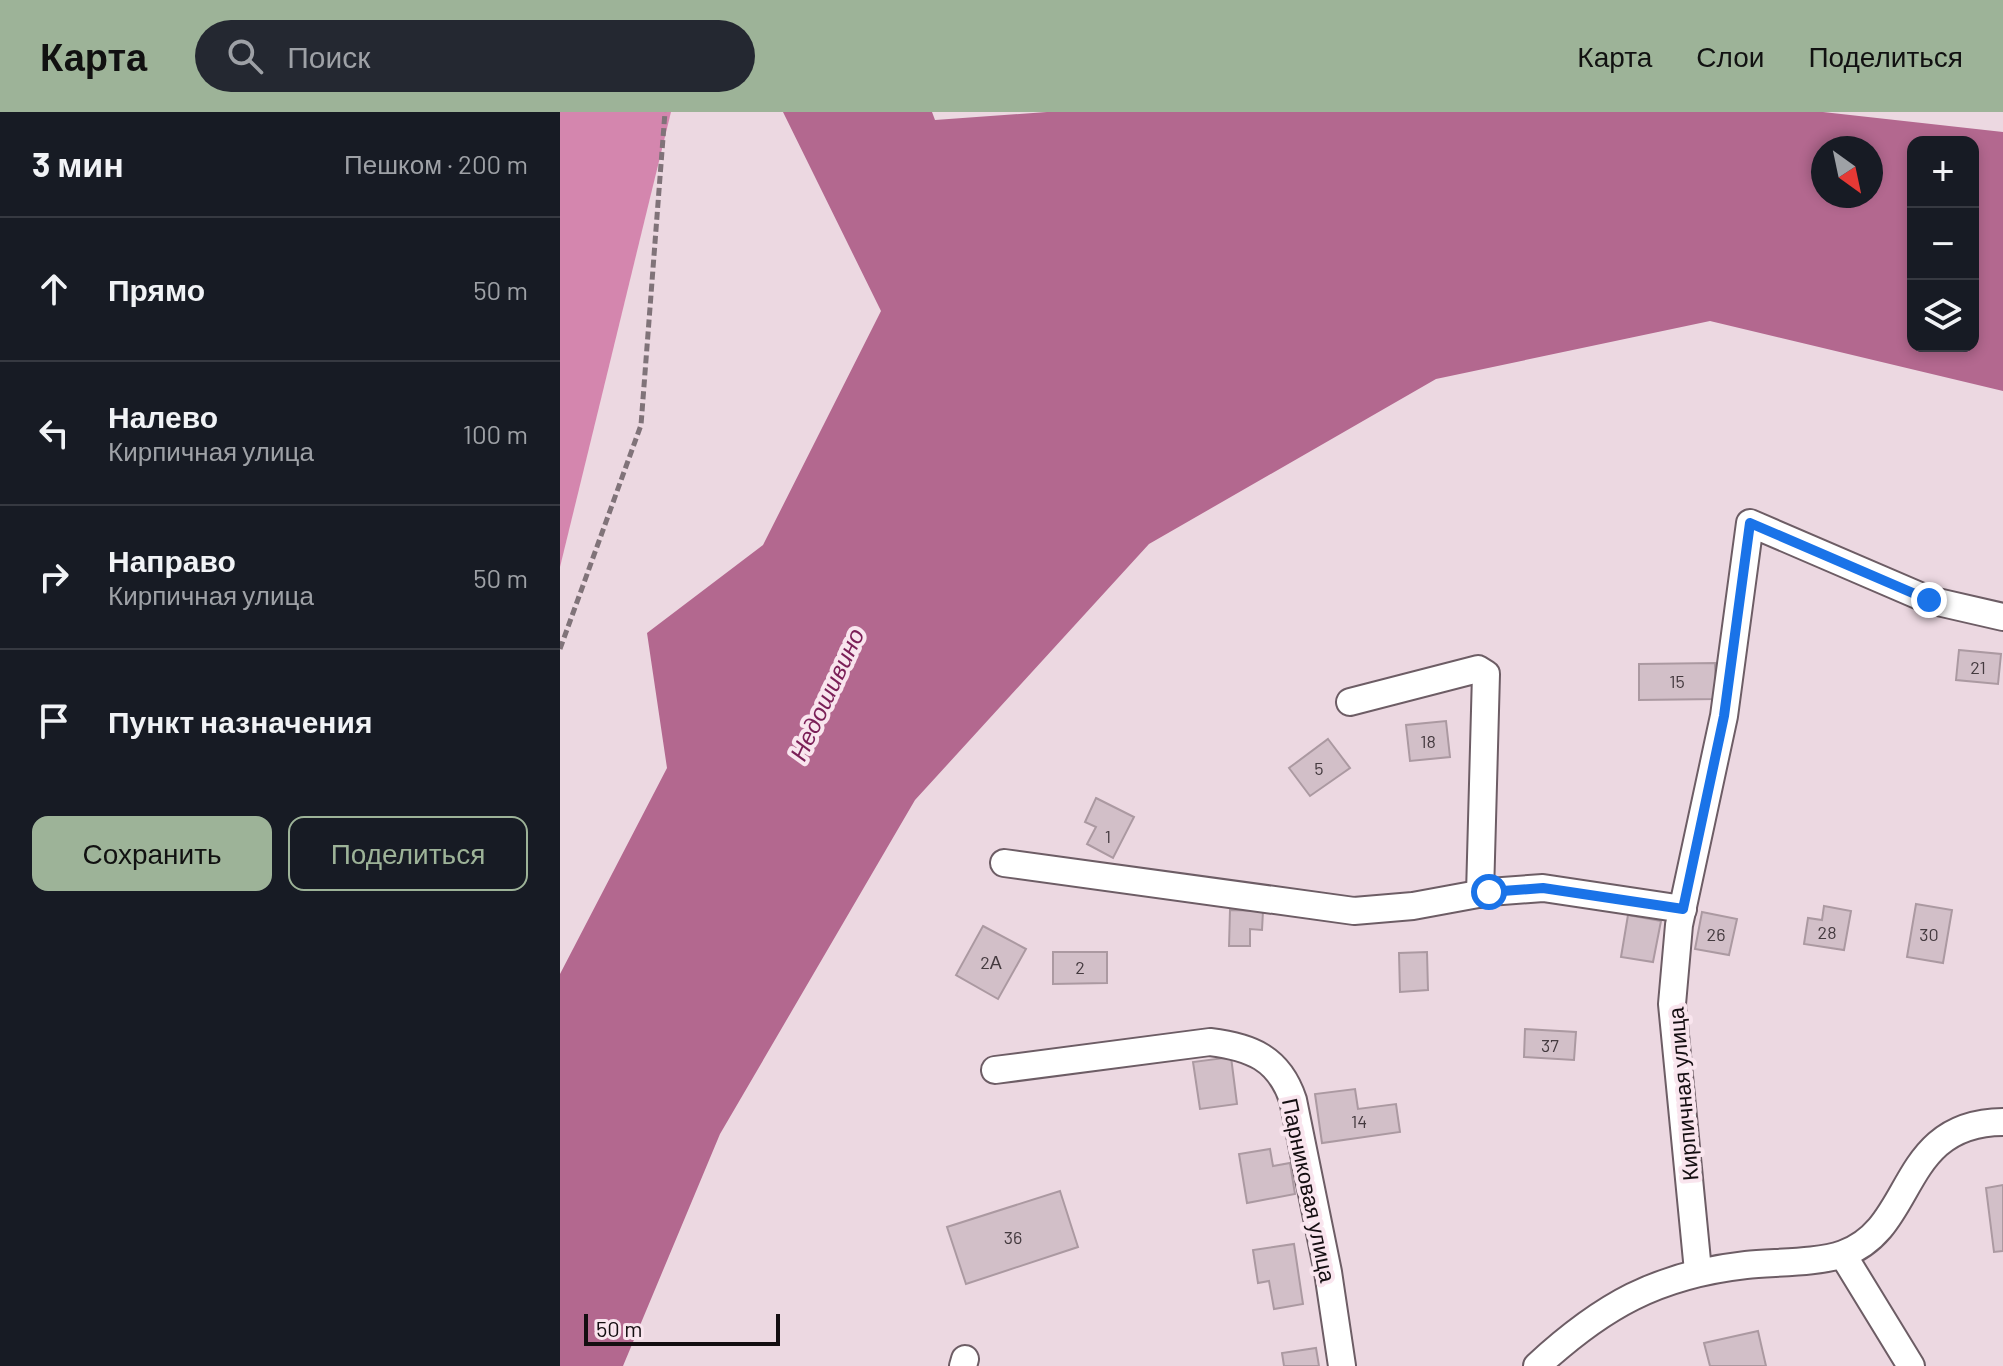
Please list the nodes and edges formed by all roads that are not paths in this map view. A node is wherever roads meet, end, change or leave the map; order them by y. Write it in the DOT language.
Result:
graph roads {
  1 [pos="2003,617"];
  2 [pos="1350,702"];
  3 [pos="1004,863"];
  4 [pos="1480,894"];
  5 [pos="1683,909"];
  6 [pos="995,1070"];
  7 [pos="2003,1122"];
  8 [pos="1843,1255"];
  9 [pos="1698,1271"];
  10 [pos="1342,1366"];
  11 [pos="1537,1366"];
  12 [pos="1911,1366"];
  1 -- 5 [label="street, Кирпичная улица"];
  2 -- 4 [label="street"];
  3 -- 4 [label="street"];
  4 -- 5 [label="street"];
  5 -- 9 [label="street, Кирпичная улица"];
  6 -- 10 [label="street, Парниковая улица"];
  7 -- 8 [label="street"];
  8 -- 9 [label="street"];
  8 -- 12 [label="street"];
  9 -- 11 [label="street"];
}
